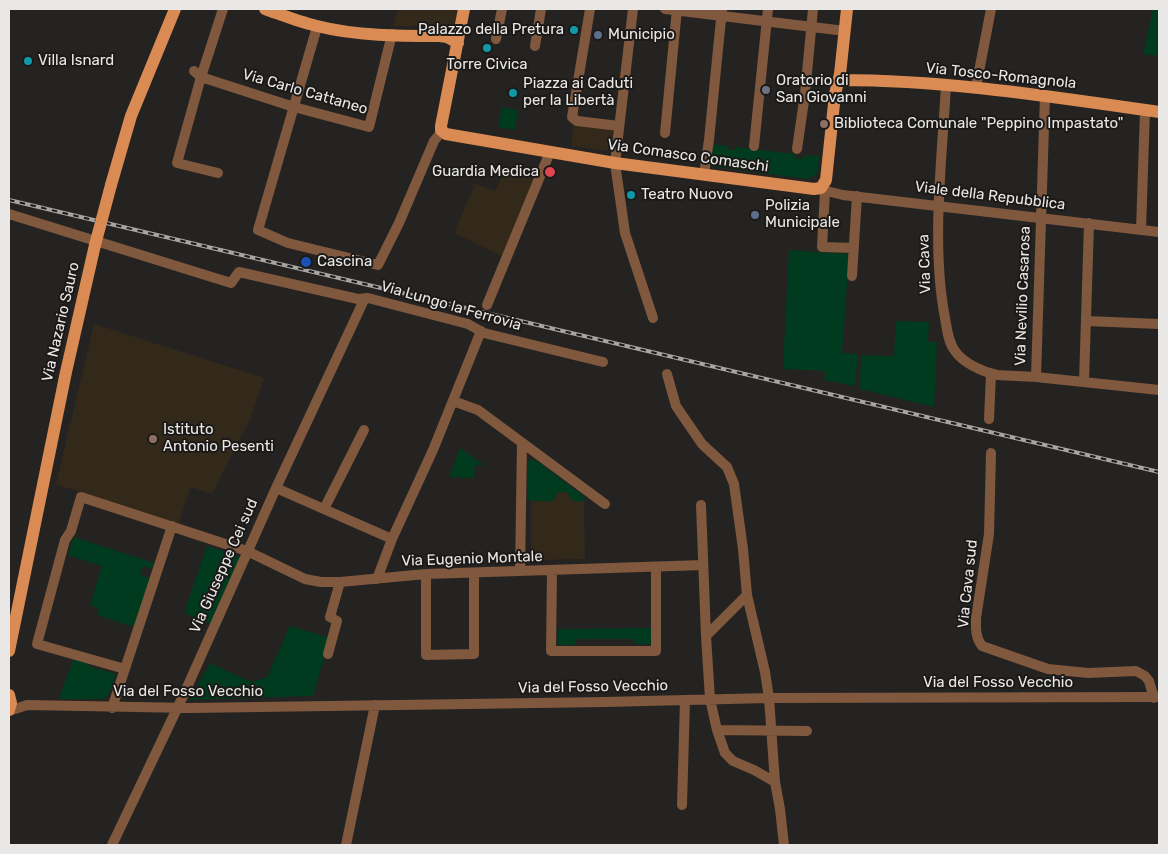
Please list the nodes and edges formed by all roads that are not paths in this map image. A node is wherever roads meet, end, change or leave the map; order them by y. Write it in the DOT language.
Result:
graph roads {
  1 [pos="175,9"];
  2 [pos="223,9"];
  3 [pos="265,9"];
  4 [pos="502,9"];
  5 [pos="541,9"];
  6 [pos="590,9"];
  7 [pos="633,9"];
  8 [pos="665,9"];
  9 [pos="768,9"];
  10 [pos="812,9"];
  11 [pos="847,9"];
  12 [pos="991,9"];
  13 [pos="677,10"];
  14 [pos="282,12"];
  15 [pos="722,12"];
  16 [pos="463,15"];
  17 [pos="767,22"];
  18 [pos="318,26"];
  19 [pos="811,27"];
  20 [pos="845,31"];
  21 [pos="392,34"];
  22 [pos="440,36"];
  23 [pos="496,39"];
  24 [pos="458,43"];
  25 [pos="535,46"];
  26 [pos="197,74"];
  27 [pos="839,80"];
  28 [pos="946,85"];
  29 [pos="976,87"];
  30 [pos="1045,95"];
  31 [pos="294,107"];
  32 [pos="1145,110"];
  33 [pos="1159,112"];
  34 [pos="619,126"];
  35 [pos="442,131"];
  36 [pos="665,133"];
  37 [pos="754,146"];
  38 [pos="797,149"];
  39 [pos="550,152"];
  40 [pos="616,163"];
  41 [pos="218,173"];
  42 [pos="704,174"];
  43 [pos="821,190"];
  44 [pos="857,196"];
  45 [pos="940,205"];
  46 [pos="9,214"];
  47 [pos="1041,217"];
  48 [pos="1089,223"];
  49 [pos="1142,230"];
  50 [pos="1159,232"];
  51 [pos="854,248"];
  52 [pos="852,276"];
  53 [pos="364,300"];
  54 [pos="487,304"];
  55 [pos="653,318"];
  56 [pos="1087,321"];
  57 [pos="1159,324"];
  58 [pos="481,331"];
  59 [pos="603,362"];
  60 [pos="667,374"];
  61 [pos="991,374"];
  62 [pos="1036,378"];
  63 [pos="1084,382"];
  64 [pos="1159,390"];
  65 [pos="453,400"];
  66 [pos="989,419"];
  67 [pos="364,430"];
  68 [pos="522,443"];
  69 [pos="991,453"];
  70 [pos="276,488"];
  71 [pos="604,504"];
  72 [pos="701,505"];
  73 [pos="324,509"];
  74 [pos="172,526"];
  75 [pos="392,539"];
  76 [pos="247,552"];
  77 [pos="704,565"];
  78 [pos="656,567"];
  79 [pos="520,571"];
  80 [pos="552,571"];
  81 [pos="474,573"];
  82 [pos="426,574"];
  83 [pos="377,579"];
  84 [pos="340,582"];
  85 [pos="747,596"];
  86 [pos="706,636"];
  87 [pos="9,651"];
  88 [pos="328,654"];
  89 [pos="126,669"];
  90 [pos="1156,697"];
  91 [pos="769,698"];
  92 [pos="710,699"];
  93 [pos="685,700"];
  94 [pos="9,704"];
  95 [pos="375,705"];
  96 [pos="112,708"];
  97 [pos="176,708"];
  98 [pos="717,730"];
  99 [pos="807,731"];
  100 [pos="770,732"];
  101 [pos="775,782"];
  102 [pos="682,805"];
  103 [pos="112,845"];
  104 [pos="346,845"];
  105 [pos="784,845"];
  1 -- 87 [label="main road, Via Nazario Sauro, bridge"];
  2 -- 26 [label="street"];
  3 -- 14 [label="main road"];
  4 -- 23 [label="street"];
  5 -- 25 [label="street"];
  6 -- 34 [label="street"];
  7 -- 34 [label="street"];
  8 -- 13 [label="street"];
  9 -- 17 [label="street"];
  10 -- 19 [label="street"];
  11 -- 20 [label="main road"];
  12 -- 29 [label="street"];
  13 -- 15 [label="street"];
  13 -- 36 [label="street"];
  14 -- 18 [label="main road"];
  15 -- 17 [label="street"];
  15 -- 42 [label="street"];
  16 -- 22 [label="main road"];
  16 -- 24 [label="main road"];
  17 -- 19 [label="street"];
  17 -- 37 [label="street"];
  18 -- 21 [label="main road"];
  18 -- 31 [label="street"];
  19 -- 20 [label="street"];
  19 -- 38 [label="street"];
  20 -- 27 [label="main road"];
  21 -- 22 [label="main road"];
  21 -- 31 [label="street, Via Carlo Cattaneo"];
  22 -- 24 [label="main road"];
  24 -- 35 [label="main road"];
  26 -- 31 [label="street, Via Carlo Cattaneo"];
  26 -- 41 [label="street"];
  27 -- 28 [label="main road, Via Tosco-Romagnola"];
  27 -- 43 [label="main road"];
  28 -- 29 [label="main road, Via Tosco-Romagnola"];
  28 -- 45 [label="street, Via Cava"];
  29 -- 30 [label="main road, Via Tosco-Romagnola"];
  30 -- 32 [label="main road, Via Tosco-Romagnola"];
  30 -- 47 [label="street, Via Nevilio Casarosa"];
  31 -- 35 [label="street"];
  32 -- 33 [label="main road, Via Tosco-Romagnola"];
  32 -- 49 [label="street"];
  34 -- 40 [label="street"];
  35 -- 39 [label="main road, Via Comasco Comaschi"];
  39 -- 40 [label="main road, Via Comasco Comaschi"];
  39 -- 54 [label="street"];
  40 -- 42 [label="main road, Via Comasco Comaschi"];
  40 -- 55 [label="street"];
  42 -- 43 [label="main road, Via Comasco Comaschi"];
  43 -- 44 [label="street, Viale della Repubblica"];
  43 -- 51 [label="street"];
  44 -- 45 [label="street, Viale della Repubblica"];
  44 -- 51 [label="street"];
  45 -- 47 [label="street, Viale della Repubblica"];
  45 -- 61 [label="street, Via Cava"];
  46 -- 53 [label="street, Via Lungo la Ferrovia"];
  47 -- 48 [label="street, Viale della Repubblica"];
  47 -- 62 [label="street, Via Nevilio Casarosa"];
  48 -- 49 [label="street, Viale della Repubblica"];
  48 -- 56 [label="street"];
  49 -- 50 [label="street, Viale della Repubblica"];
  51 -- 52 [label="street"];
  53 -- 58 [label="street, Via Lungo la Ferrovia"];
  53 -- 70 [label="street, Via Giuseppe Cei sud"];
  56 -- 57 [label="street"];
  56 -- 63 [label="street"];
  58 -- 59 [label="street, Via Lungo la Ferrovia"];
  58 -- 65 [label="street"];
  60 -- 85 [label="street"];
  61 -- 62 [label="street"];
  61 -- 66 [label="street"];
  62 -- 63 [label="street"];
  63 -- 64 [label="street"];
  65 -- 68 [label="street"];
  65 -- 75 [label="street"];
  67 -- 73 [label="street"];
  68 -- 71 [label="street"];
  68 -- 79 [label="street"];
  69 -- 90 [label="street, Via Cava sud"];
  70 -- 73 [label="street"];
  70 -- 76 [label="street, Via Giuseppe Cei sud"];
  72 -- 77 [label="street"];
  73 -- 75 [label="street"];
  74 -- 76 [label="street, Via Eugenio Montale"];
  74 -- 89 [label="street"];
  74 -- 89 [label="street, Via Eugenio Montale"];
  75 -- 83 [label="street"];
  76 -- 84 [label="street, Via Eugenio Montale"];
  76 -- 97 [label="street, Via Giuseppe Cei sud"];
  77 -- 78 [label="street, Via Eugenio Montale"];
  77 -- 86 [label="street"];
  78 -- 80 [label="street, Via Eugenio Montale"];
  78 -- 80 [label="street"];
  79 -- 80 [label="street, Via Eugenio Montale"];
  79 -- 81 [label="street, Via Eugenio Montale"];
  81 -- 82 [label="street, Via Eugenio Montale"];
  81 -- 82 [label="street"];
  82 -- 83 [label="street, Via Eugenio Montale"];
  83 -- 84 [label="street, Via Eugenio Montale"];
  84 -- 88 [label="street"];
  85 -- 86 [label="street"];
  85 -- 91 [label="street"];
  86 -- 92 [label="street"];
  89 -- 96 [label="street"];
  90 -- 91 [label="street, Via del Fosso Vecchio"];
  91 -- 92 [label="street, Via del Fosso Vecchio"];
  91 -- 100 [label="street"];
  92 -- 93 [label="street, Via del Fosso Vecchio"];
  92 -- 98 [label="street"];
  93 -- 95 [label="street, Via del Fosso Vecchio"];
  93 -- 102 [label="street"];
  94 -- 96 [label="street, Via del Fosso Vecchio"];
  95 -- 97 [label="street, Via del Fosso Vecchio"];
  95 -- 104 [label="street"];
  96 -- 97 [label="street, Via del Fosso Vecchio"];
  97 -- 103 [label="street, Via Giuseppe Cei sud"];
  98 -- 100 [label="street"];
  98 -- 101 [label="street"];
  99 -- 100 [label="street"];
  100 -- 101 [label="street"];
  101 -- 105 [label="street"];
}
